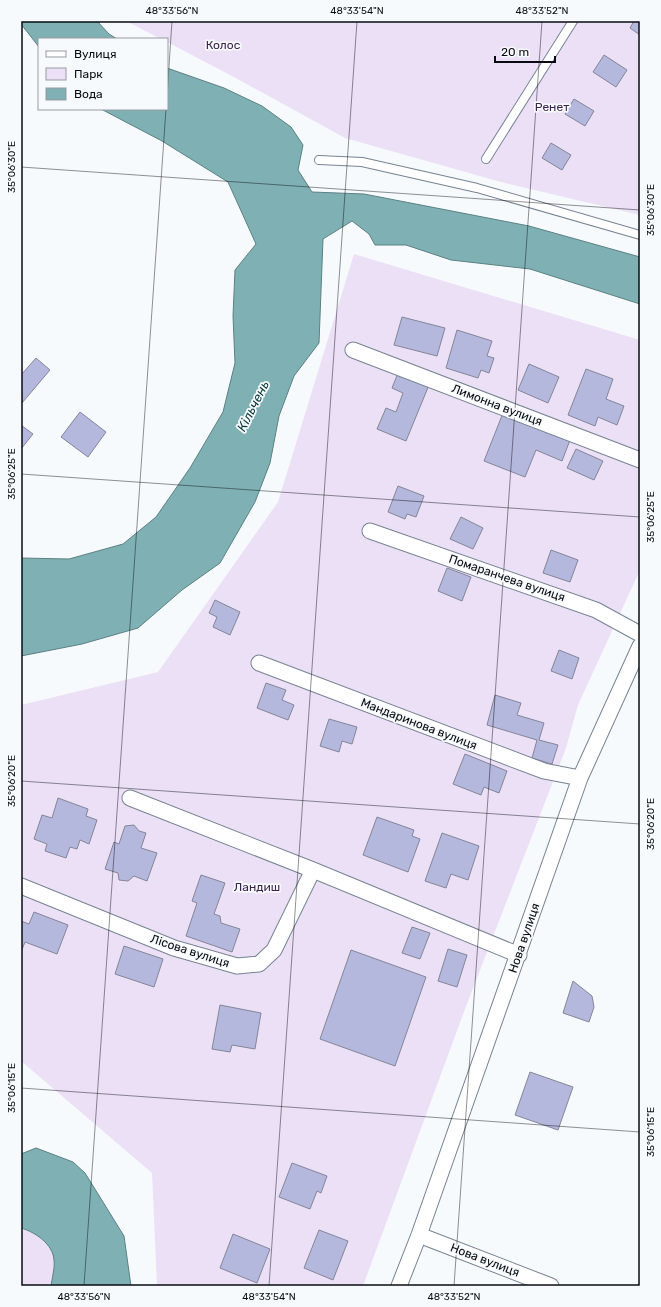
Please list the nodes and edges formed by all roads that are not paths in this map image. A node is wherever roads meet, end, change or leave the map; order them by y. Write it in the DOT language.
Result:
graph roads {
  1 [pos="573,21"];
  2 [pos="486,159"];
  3 [pos="319,160"];
  4 [pos="640,235"];
  5 [pos="353,350"];
  6 [pos="640,460"];
  7 [pos="370,531"];
  8 [pos="640,634"];
  9 [pos="640,646"];
  10 [pos="259,664"];
  11 [pos="580,778"];
  12 [pos="130,798"];
  13 [pos="313,870"];
  14 [pos="21,886"];
  15 [pos="519,954"];
  16 [pos="419,1235"];
  17 [pos="399,1286"];
  18 [pos="551,1286"];
  1 -- 2 [label="lane"];
  3 -- 4 [label="lane"];
  5 -- 6 [label="street, Лимонна вулиця"];
  7 -- 8 [label="street, Помаранчева вулиця"];
  9 -- 11 [label="street, Нова вулиця"];
  10 -- 11 [label="street, Мандаринова вулиця"];
  11 -- 15 [label="street, Нова вулиця"];
  12 -- 13 [label="street"];
  13 -- 14 [label="street, Лісова вулиця"];
  13 -- 15 [label="street"];
  15 -- 16 [label="street, Нова вулиця"];
  16 -- 17 [label="street, Нова вулиця"];
  16 -- 18 [label="street, Нова вулиця"];
}
